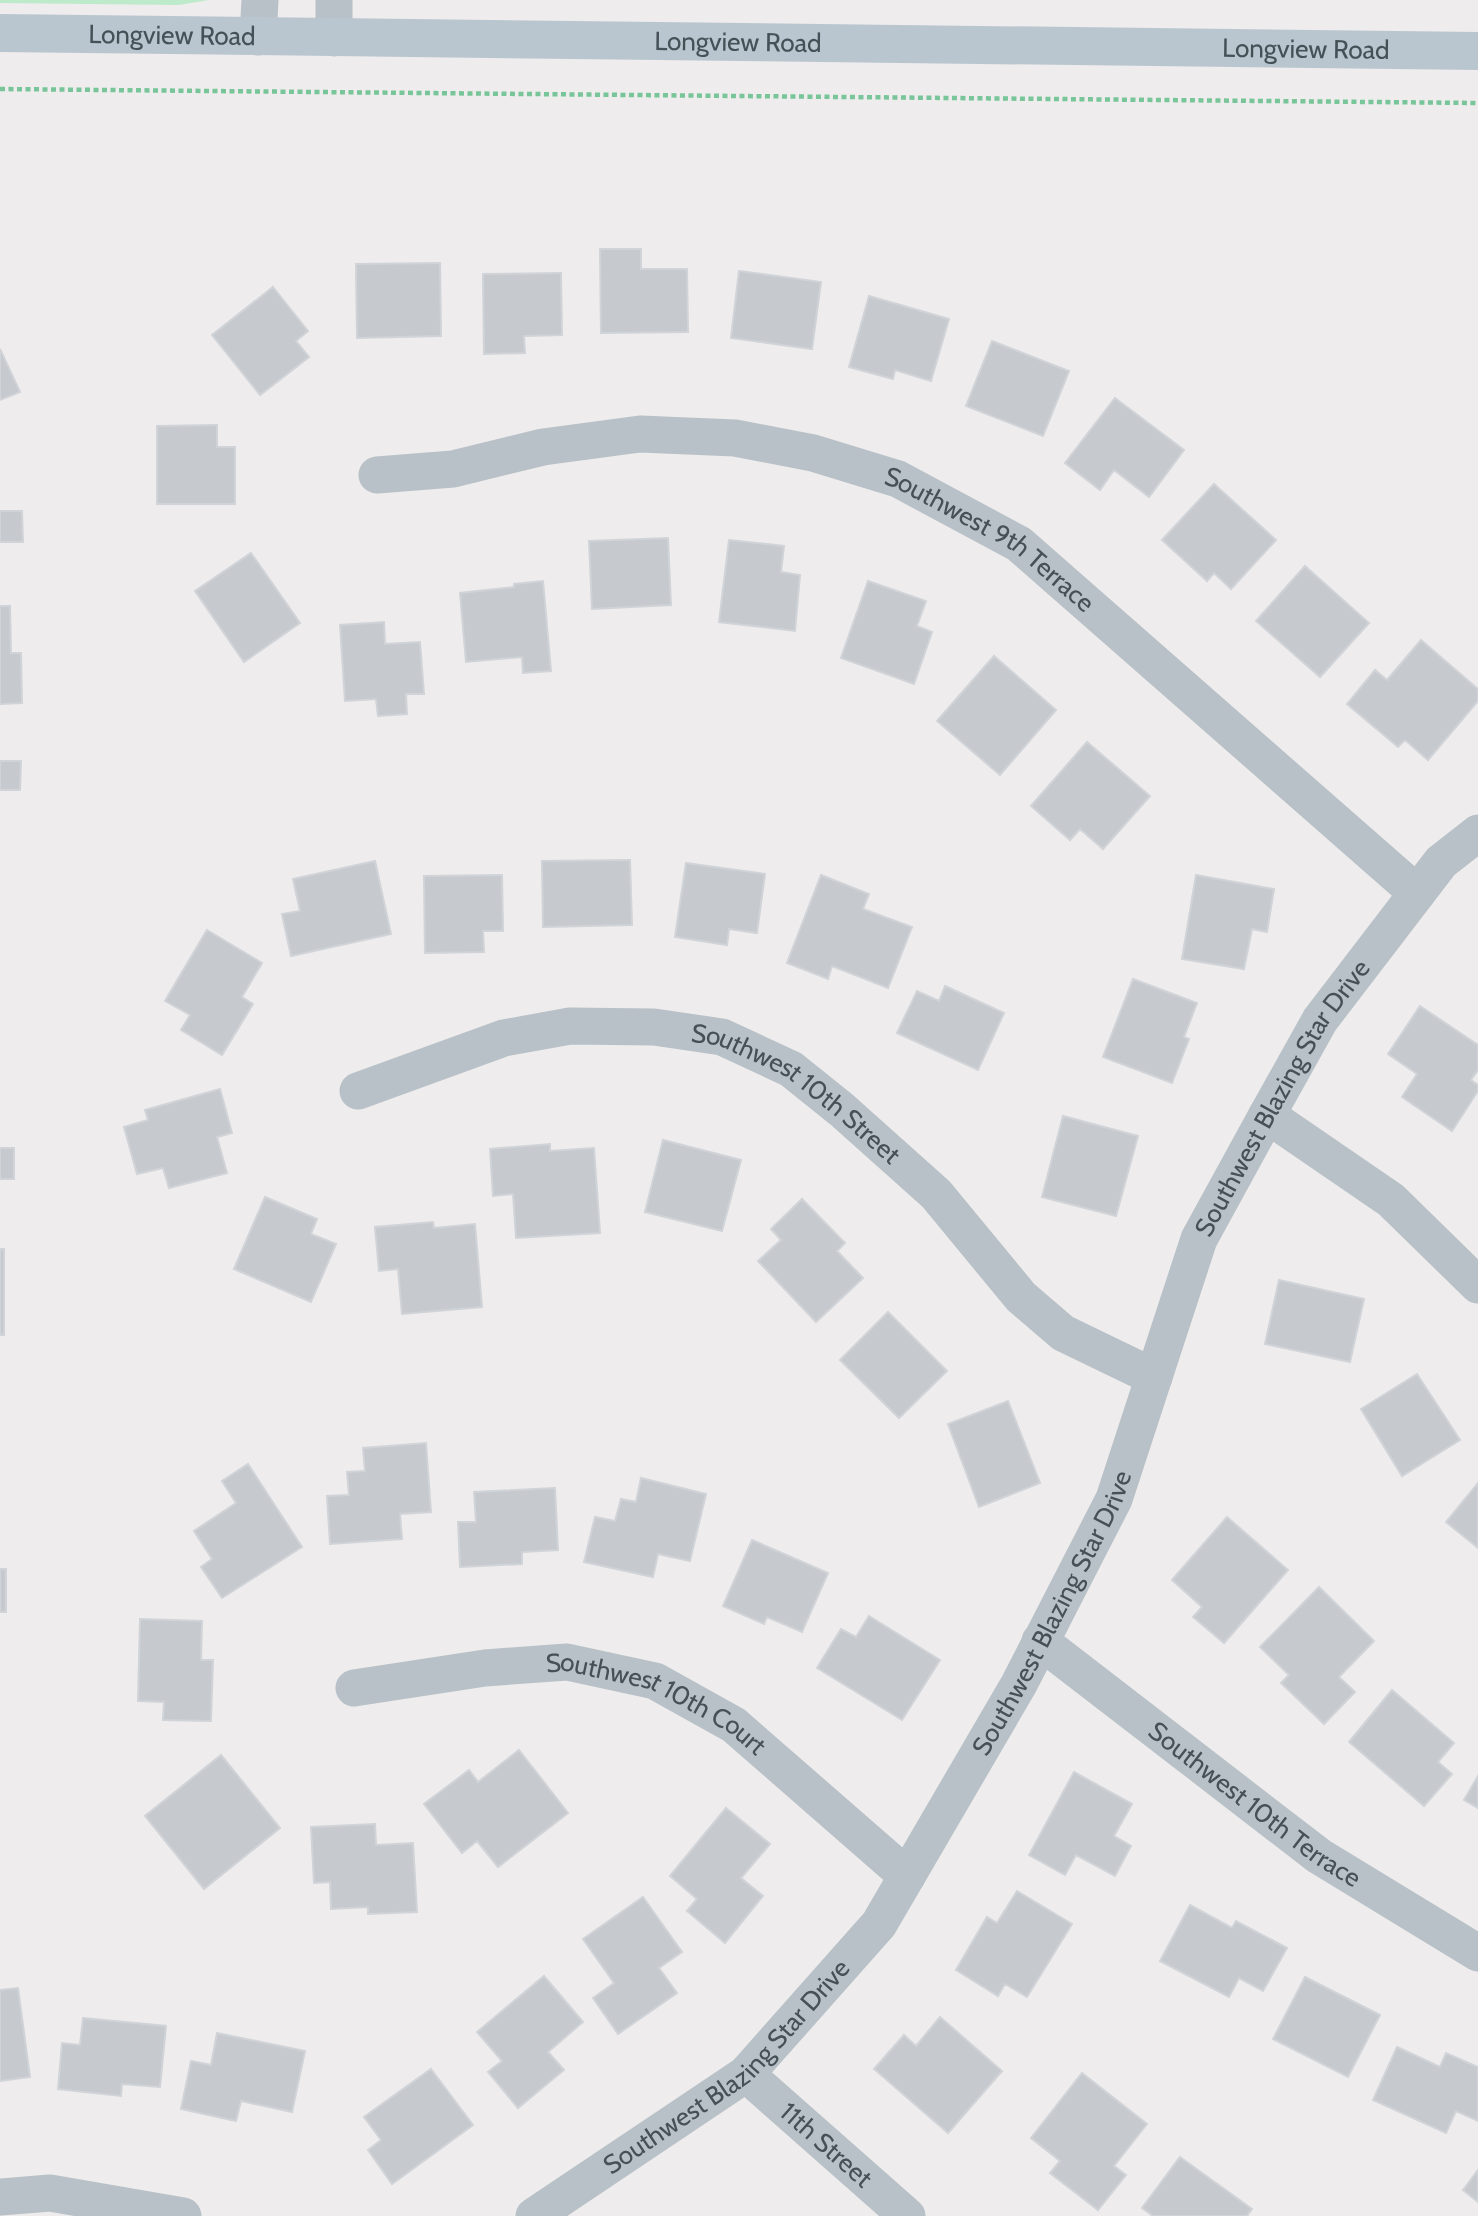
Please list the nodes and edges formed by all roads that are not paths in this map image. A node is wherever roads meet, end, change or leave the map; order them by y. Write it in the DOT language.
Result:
graph roads {
  1 [pos="334,0"];
  2 [pos="259,18"];
  3 [pos="0,33"];
  4 [pos="334,38"];
  5 [pos="1478,51"];
  6 [pos="377,475"];
  7 [pos="1478,833"];
  8 [pos="1417,893"];
  9 [pos="358,1091"];
  10 [pos="1267,1115"];
  11 [pos="1478,1285"];
  12 [pos="1154,1377"];
  13 [pos="1040,1641"];
  14 [pos="355,1688"];
  15 [pos="907,1876"];
  16 [pos="1478,1953"];
  17 [pos="746,2074"];
  18 [pos="0,2197"];
  19 [pos="183,2216"];
  20 [pos="534,2216"];
  21 [pos="907,2216"];
  1 -- 4 [label="street"];
  2 -- 3 [label="street, Longview Road"];
  2 -- 4 [label="street, Longview Road"];
  4 -- 5 [label="street, Longview Road"];
  6 -- 8 [label="street, Southwest 9th Terrace"];
  7 -- 8 [label="street"];
  8 -- 10 [label="street, Southwest Blazing Star Drive"];
  9 -- 12 [label="street, Southwest 10th Street"];
  10 -- 11 [label="street"];
  10 -- 12 [label="street, Southwest Blazing Star Drive"];
  12 -- 13 [label="street, Southwest Blazing Star Drive"];
  13 -- 15 [label="street, Southwest Blazing Star Drive"];
  13 -- 16 [label="street, Southwest 10th Terrace"];
  14 -- 15 [label="street, Southwest 10th Court"];
  15 -- 17 [label="street, Southwest Blazing Star Drive"];
  17 -- 20 [label="street, Southwest Blazing Star Drive"];
  17 -- 21 [label="street, 11th Street"];
  18 -- 19 [label="street"];
}
